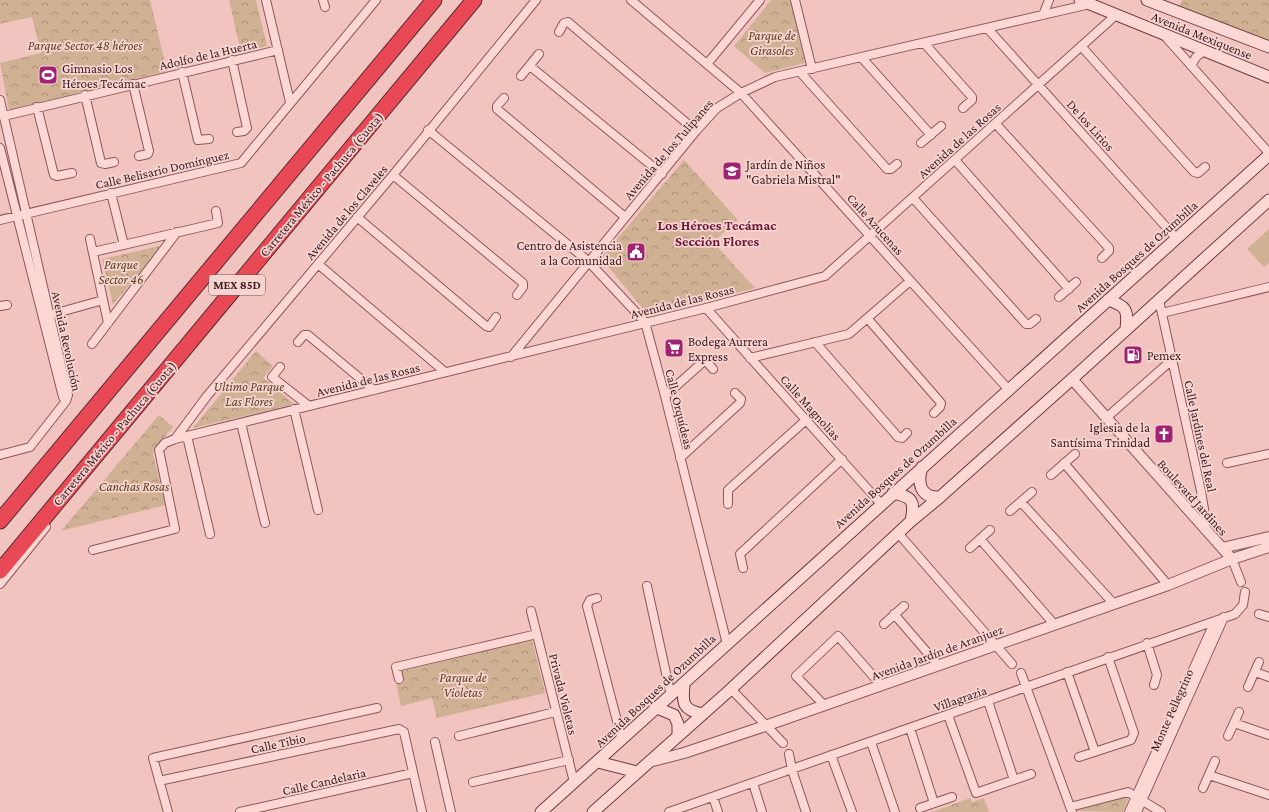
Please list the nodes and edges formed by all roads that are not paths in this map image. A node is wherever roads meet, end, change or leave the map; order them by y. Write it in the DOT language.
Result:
graph roads {
  1 [pos="266,0"];
  2 [pos="376,0"];
  3 [pos="434,0"];
  4 [pos="474,0"];
  5 [pos="536,0"];
  6 [pos="631,0"];
  7 [pos="760,0"];
  8 [pos="795,0"];
  9 [pos="1049,0"];
  10 [pos="1147,0"];
  11 [pos="1085,2"];
  12 [pos="1043,15"];
  13 [pos="1116,15"];
  14 [pos="988,29"];
  15 [pos="559,32"];
  16 [pos="1162,34"];
  17 [pos="924,43"];
  18 [pos="1081,46"];
  19 [pos="1269,47"];
  20 [pos="278,50"];
  21 [pos="1204,51"];
  22 [pos="539,54"];
  23 [pos="862,58"];
  24 [pos="232,60"];
  25 [pos="706,64"];
  26 [pos="530,66"];
  27 [pos="1191,66"];
  28 [pos="812,69"];
  29 [pos="182,72"];
  30 [pos="800,72"];
  31 [pos="521,76"];
  32 [pos="1269,77"];
  33 [pos="133,84"];
  34 [pos="1038,85"];
  35 [pos="741,93"];
  36 [pos="85,95"];
  37 [pos="504,98"];
  38 [pos="0,100"];
  39 [pos="290,102"];
  40 [pos="37,108"];
  41 [pos="963,108"];
  42 [pos="4,116"];
  43 [pos="996,124"];
  44 [pos="941,126"];
  45 [pos="428,130"];
  46 [pos="696,131"];
  47 [pos="237,132"];
  48 [pos="931,135"];
  49 [pos="210,139"];
  50 [pos="921,143"];
  51 [pos="0,148"];
  52 [pos="1269,154"];
  53 [pos="139,156"];
  54 [pos="955,160"];
  55 [pos="114,162"];
  56 [pos="1264,163"];
  57 [pos="897,164"];
  58 [pos="1205,167"];
  59 [pos="72,173"];
  60 [pos="662,174"];
  61 [pos="393,175"];
  62 [pos="111,193"];
  63 [pos="913,198"];
  64 [pos="1269,200"];
  65 [pos="216,211"];
  66 [pos="27,214"];
  67 [pos="17,216"];
  68 [pos="357,217"];
  69 [pos="625,217"];
  70 [pos="0,220"];
  71 [pos="177,232"];
  72 [pos="871,236"];
  73 [pos="1176,238"];
  74 [pos="90,239"];
  75 [pos="124,245"];
  76 [pos="93,252"];
  77 [pos="1102,258"];
  78 [pos="588,261"];
  79 [pos="318,264"];
  80 [pos="910,280"];
  81 [pos="1076,282"];
  82 [pos="1269,287"];
  83 [pos="1069,289"];
  84 [pos="517,295"];
  85 [pos="1060,297"];
  86 [pos="103,300"];
  87 [pos="1108,300"];
  88 [pos="1159,300"];
  89 [pos="706,308"];
  90 [pos="1162,313"];
  91 [pos="46,316"];
  92 [pos="496,317"];
  93 [pos="868,319"];
  94 [pos="1036,319"];
  95 [pos="645,322"];
  96 [pos="108,323"];
  97 [pos="1126,329"];
  98 [pos="298,342"];
  99 [pos="815,342"];
  100 [pos="92,344"];
  101 [pos="511,357"];
  102 [pos="750,358"];
  103 [pos="1173,359"];
  104 [pos="280,367"];
  105 [pos="713,369"];
  106 [pos="445,372"];
  107 [pos="1072,380"];
  108 [pos="1008,389"];
  109 [pos="374,390"];
  110 [pos="735,393"];
  111 [pos="665,396"];
  112 [pos="140,400"];
  113 [pos="309,406"];
  114 [pos="294,409"];
  115 [pos="934,413"];
  116 [pos="1106,418"];
  117 [pos="806,420"];
  118 [pos="241,423"];
  119 [pos="907,433"];
  120 [pos="187,436"];
  121 [pos="175,439"];
  122 [pos="1075,454"];
  123 [pos="1269,454"];
  124 [pos="0,455"];
  125 [pos="680,458"];
  126 [pos="842,459"];
  127 [pos="1064,463"];
  128 [pos="1227,463"];
  129 [pos="922,467"];
  130 [pos="1051,475"];
  131 [pos="1032,492"];
  132 [pos="893,493"];
  133 [pos="940,497"];
  134 [pos="1021,502"];
  135 [pos="728,504"];
  136 [pos="881,504"];
  137 [pos="318,510"];
  138 [pos="1010,511"];
  139 [pos="911,520"];
  140 [pos="0,521"];
  141 [pos="265,523"];
  142 [pos="990,530"];
  143 [pos="1205,530"];
  144 [pos="898,533"];
  145 [pos="210,534"];
  146 [pos="1269,537"];
  147 [pos="980,539"];
  148 [pos="1269,547"];
  149 [pos="970,548"];
  150 [pos="1222,548"];
  151 [pos="93,550"];
  152 [pos="1232,559"];
  153 [pos="743,568"];
  154 [pos="0,571"];
  155 [pos="1241,582"];
  156 [pos="0,584"];
  157 [pos="1168,585"];
  158 [pos="646,586"];
  159 [pos="1245,592"];
  160 [pos="597,598"];
  161 [pos="1114,604"];
  162 [pos="904,606"];
  163 [pos="531,611"];
  164 [pos="894,614"];
  165 [pos="1259,614"];
  166 [pos="1224,618"];
  167 [pos="1269,618"];
  168 [pos="1215,621"];
  169 [pos="884,624"];
  170 [pos="1054,624"];
  171 [pos="537,634"];
  172 [pos="1147,643"];
  173 [pos="727,644"];
  174 [pos="996,644"];
  175 [pos="1108,657"];
  176 [pos="1259,662"];
  177 [pos="1012,664"];
  178 [pos="938,665"];
  179 [pos="1067,672"];
  180 [pos="1255,672"];
  181 [pos="1021,673"];
  182 [pos="1269,677"];
  183 [pos="399,679"];
  184 [pos="684,685"];
  185 [pos="881,685"];
  186 [pos="1154,685"];
  187 [pos="1026,687"];
  188 [pos="1248,687"];
  189 [pos="731,689"];
  190 [pos="672,696"];
  191 [pos="988,701"];
  192 [pos="824,705"];
  193 [pos="377,708"];
  194 [pos="657,708"];
  195 [pos="556,712"];
  196 [pos="1239,712"];
  197 [pos="703,714"];
  198 [pos="948,715"];
  199 [pos="1234,723"];
  200 [pos="765,726"];
  201 [pos="910,728"];
  202 [pos="1269,735"];
  203 [pos="459,736"];
  204 [pos="678,736"];
  205 [pos="1228,736"];
  206 [pos="622,740"];
  207 [pos="435,742"];
  208 [pos="871,742"];
  209 [pos="783,743"];
  210 [pos="1095,752"];
  211 [pos="789,754"];
  212 [pos="832,755"];
  213 [pos="1079,758"];
  214 [pos="569,760"];
  215 [pos="1215,761"];
  216 [pos="598,762"];
  217 [pos="649,762"];
  218 [pos="792,770"];
  219 [pos="637,772"];
  220 [pos="413,773"];
  221 [pos="1031,774"];
  222 [pos="1209,775"];
  223 [pos="1014,780"];
  224 [pos="160,781"];
  225 [pos="473,782"];
  226 [pos="574,782"];
  227 [pos="752,783"];
  228 [pos="1203,788"];
  229 [pos="1269,795"];
  230 [pos="713,797"];
  231 [pos="952,797"];
  232 [pos="1140,799"];
  233 [pos="934,803"];
  234 [pos="920,808"];
  235 [pos="1071,809"];
  236 [pos="673,811"];
  237 [pos="168,812"];
  238 [pos="240,812"];
  239 [pos="422,812"];
  240 [pos="451,812"];
  241 [pos="541,812"];
  242 [pos="593,812"];
  243 [pos="718,812"];
  244 [pos="762,812"];
  245 [pos="806,812"];
  246 [pos="852,812"];
  247 [pos="895,812"];
  248 [pos="1129,812"];
  249 [pos="1137,812"];
  250 [pos="1161,812"];
  1 -- 20 [label="street"];
  2 -- 39 [label="street, Calle Belisario Domínguez"];
  3 -- 140 [label="highway, MEX 85D"];
  4 -- 112 [label="highway, Carretera México - Pachuca (Cuota) / MEX 85D"];
  5 -- 45 [label="street, Avenida de los Claveles"];
  6 -- 25 [label="street, Calle Azucenas"];
  7 -- 25 [label="street"];
  8 -- 28 [label="street"];
  9 -- 12 [label="street"];
  10 -- 19 [label="main road, Avenida Mexiquense"];
  11 -- 12 [label="street, Avenida de los Tulipanes"];
  11 -- 13 [label="main road, Avenida Mexiquense"];
  12 -- 14 [label="street, Avenida de los Tulipanes"];
  13 -- 16 [label="main road, Avenida Mexiquense"];
  13 -- 18 [label="street, Avenida de las Rosas"];
  14 -- 17 [label="street, Avenida de los Tulipanes"];
  14 -- 34 [label="street, De los Lirios"];
  15 -- 46 [label="street"];
  16 -- 21 [label="main road, Avenida Mexiquense"];
  16 -- 27 [label="street"];
  17 -- 23 [label="street, Avenida de los Tulipanes"];
  17 -- 41 [label="street"];
  18 -- 34 [label="street, Avenida de las Rosas"];
  18 -- 58 [label="street"];
  20 -- 24 [label="street, Adolfo de la Huerta"];
  20 -- 39 [label="street"];
  21 -- 27 [label="street"];
  21 -- 32 [label="main road, Avenida Mexiquense"];
  22 -- 26 [label="street"];
  23 -- 28 [label="street, Avenida de los Tulipanes"];
  23 -- 48 [label="street"];
  24 -- 29 [label="street, Adolfo de la Huerta"];
  24 -- 47 [label="street"];
  25 -- 35 [label="street, Calle Azucenas"];
  26 -- 31 [label="street"];
  26 -- 60 [label="street"];
  27 -- 52 [label="street"];
  28 -- 30 [label="street, Avenida de los Tulipanes"];
  29 -- 33 [label="street, Adolfo de la Huerta"];
  29 -- 49 [label="street"];
  30 -- 35 [label="street, Avenida de los Tulipanes"];
  30 -- 57 [label="street"];
  33 -- 36 [label="street, Adolfo de la Huerta"];
  33 -- 53 [label="street"];
  34 -- 43 [label="street, Avenida de las Rosas"];
  34 -- 73 [label="street, De los Lirios"];
  35 -- 46 [label="street, Avenida de los Tulipanes"];
  35 -- 72 [label="street, Calle Azucenas"];
  36 -- 40 [label="street, Adolfo de la Huerta"];
  36 -- 55 [label="street"];
  37 -- 69 [label="street"];
  38 -- 42 [label="street, Avenida Revolución"];
  39 -- 62 [label="street, Calle Belisario Domínguez"];
  40 -- 42 [label="street, Adolfo de la Huerta"];
  40 -- 59 [label="street"];
  42 -- 66 [label="street, Avenida Revolución"];
  43 -- 54 [label="street, Avenida de las Rosas"];
  43 -- 77 [label="street"];
  44 -- 48 [label="street"];
  45 -- 61 [label="street, Avenida de los Claveles"];
  45 -- 78 [label="street, Calle Orquídeas"];
  46 -- 60 [label="street, Avenida de los Tulipanes"];
  48 -- 50 [label="street"];
  51 -- 67 [label="street, Avenida Revolución"];
  52 -- 56 [label="main road, Avenida Bosques de Ozumbilla"];
  54 -- 63 [label="street, Avenida de las Rosas"];
  54 -- 83 [label="street"];
  56 -- 73 [label="main road, Avenida Bosques de Ozumbilla"];
  60 -- 69 [label="street, Avenida de los Tulipanes"];
  61 -- 68 [label="street, Avenida de los Claveles"];
  61 -- 84 [label="street"];
  62 -- 66 [label="street, Calle Belisario Domínguez"];
  62 -- 75 [label="street"];
  63 -- 72 [label="street, Avenida de las Rosas"];
  63 -- 94 [label="street"];
  64 -- 88 [label="main road"];
  65 -- 71 [label="street"];
  66 -- 67 [label="street, Calle Belisario Domínguez"];
  66 -- 91 [label="street, Avenida Revolución"];
  67 -- 70 [label="street, Calle Belisario Domínguez"];
  67 -- 91 [label="street, Avenida Revolución"];
  68 -- 79 [label="street, Avenida de los Claveles"];
  68 -- 92 [label="street"];
  69 -- 78 [label="street, Avenida de los Tulipanes"];
  71 -- 75 [label="street"];
  71 -- 96 [label="street"];
  72 -- 80 [label="street, Calle Azucenas"];
  72 -- 89 [label="street, Avenida de las Rosas"];
  73 -- 87 [label="main road, Avenida Bosques de Ozumbilla"];
  74 -- 76 [label="street"];
  75 -- 76 [label="street"];
  76 -- 86 [label="street"];
  78 -- 95 [label="street, Calle Orquídeas"];
  78 -- 101 [label="street, Avenida de los Tulipanes"];
  79 -- 106 [label="street"];
  79 -- 121 [label="street, Avenida de los Claveles"];
  80 -- 93 [label="street"];
  80 -- 108 [label="street, Calle Azucenas"];
  81 -- 83 [label="street"];
  82 -- 90 [label="street"];
  83 -- 85 [label="street"];
  86 -- 91 [label="street"];
  86 -- 96 [label="street"];
  87 -- 97 [label="main road"];
  87 -- 108 [label="main road, Avenida Bosques de Ozumbilla"];
  88 -- 90 [label="street, Calle Jardines del Real"];
  88 -- 97 [label="main road"];
  89 -- 95 [label="street, Avenida de las Rosas"];
  89 -- 102 [label="street, Calle Magnolias"];
  90 -- 103 [label="street, Calle Jardines del Real"];
  91 -- 124 [label="street, Avenida Revolución"];
  93 -- 99 [label="street"];
  93 -- 115 [label="street"];
  95 -- 101 [label="street, Avenida de las Rosas"];
  95 -- 111 [label="street, Calle Orquídeas"];
  96 -- 100 [label="street"];
  97 -- 107 [label="main road"];
  98 -- 109 [label="street"];
  99 -- 102 [label="street"];
  99 -- 119 [label="street"];
  101 -- 106 [label="street, Avenida de las Rosas"];
  102 -- 117 [label="street, Calle Magnolias"];
  103 -- 116 [label="street"];
  103 -- 143 [label="street, Calle Jardines del Real"];
  104 -- 113 [label="street"];
  105 -- 111 [label="street"];
  106 -- 109 [label="street, Avenida de las Rosas"];
  107 -- 116 [label="street, Boulevard Jardines"];
  107 -- 133 [label="main road"];
  108 -- 129 [label="main road, Avenida Bosques de Ozumbilla"];
  109 -- 113 [label="street, Avenida de las Rosas"];
  110 -- 125 [label="street"];
  111 -- 125 [label="street, Calle Orquídeas"];
  112 -- 154 [label="highway, Carretera México - Pachuca (Cuota) / MEX 85D"];
  112 -- 156 [label="street"];
  113 -- 114 [label="street, Avenida de las Rosas"];
  114 -- 118 [label="street, Avenida de las Rosas"];
  114 -- 137 [label="street"];
  116 -- 143 [label="street, Boulevard Jardines"];
  117 -- 126 [label="street, Calle Magnolias"];
  117 -- 135 [label="street"];
  118 -- 120 [label="street, Avenida de las Rosas"];
  118 -- 141 [label="street"];
  120 -- 121 [label="street, Avenida de las Rosas"];
  120 -- 145 [label="street"];
  121 -- 151 [label="street, Avenida de las Rosas"];
  122 -- 127 [label="street"];
  123 -- 128 [label="street"];
  125 -- 173 [label="street, Calle Orquídeas"];
  126 -- 136 [label="street, Calle Magnolias"];
  126 -- 153 [label="street"];
  127 -- 130 [label="street"];
  127 -- 157 [label="street"];
  129 -- 132 [label="main road, Avenida Bosques de Ozumbilla"];
  129 -- 133 [label="main road"];
  131 -- 134 [label="street"];
  132 -- 136 [label="main road, Avenida Bosques de Ozumbilla"];
  132 -- 139 [label="main road"];
  133 -- 139 [label="main road"];
  134 -- 138 [label="street"];
  134 -- 161 [label="street"];
  136 -- 173 [label="main road, Avenida Bosques de Ozumbilla"];
  139 -- 144 [label="main road"];
  142 -- 147 [label="street"];
  143 -- 150 [label="street, Boulevard Jardines"];
  144 -- 174 [label="street"];
  144 -- 189 [label="main road"];
  146 -- 150 [label="street"];
  147 -- 149 [label="street"];
  147 -- 170 [label="street"];
  148 -- 152 [label="street, Avenida Jardín de Aranjuez"];
  150 -- 152 [label="street, Boulevard Jardines"];
  152 -- 155 [label="street, Boulevard Jardines"];
  152 -- 157 [label="street, Avenida Jardín de Aranjuez"];
  157 -- 161 [label="street, Avenida Jardín de Aranjuez"];
  158 -- 190 [label="street"];
  159 -- 166 [label="street, Villagrazia"];
  160 -- 206 [label="street"];
  161 -- 170 [label="street, Avenida Jardín de Aranjuez"];
  162 -- 164 [label="street"];
  163 -- 171 [label="street, Privada Violetas"];
  164 -- 169 [label="street"];
  164 -- 178 [label="street"];
  165 -- 167 [label="street"];
  166 -- 168 [label="street, Villagrazia"];
  166 -- 232 [label="street, Monte Pellegrino"];
  168 -- 172 [label="street, Villagrazia"];
  168 -- 232 [label="street, Monte Pellegrino"];
  170 -- 174 [label="street, Avenida Jardín de Aranjuez"];
  171 -- 183 [label="street"];
  171 -- 195 [label="street, Privada Violetas"];
  172 -- 175 [label="street, Villagrazia"];
  172 -- 186 [label="street"];
  173 -- 184 [label="main road, Avenida Bosques de Ozumbilla"];
  174 -- 177 [label="street"];
  174 -- 178 [label="street, Avenida Jardín de Aranjuez"];
  175 -- 179 [label="street, Villagrazia"];
  175 -- 210 [label="street"];
  176 -- 180 [label="street"];
  178 -- 185 [label="street, Avenida Jardín de Aranjuez"];
  179 -- 187 [label="street, Villagrazia"];
  179 -- 210 [label="street"];
  180 -- 182 [label="street"];
  180 -- 188 [label="street"];
  181 -- 187 [label="street"];
  184 -- 190 [label="main road, Avenida Bosques de Ozumbilla"];
  184 -- 197 [label="main road"];
  185 -- 192 [label="street, Avenida Jardín de Aranjuez"];
  185 -- 192 [label="street"];
  187 -- 191 [label="street, Villagrazia"];
  187 -- 235 [label="street"];
  189 -- 197 [label="main road"];
  189 -- 200 [label="street"];
  190 -- 194 [label="main road, Avenida Bosques de Ozumbilla"];
  191 -- 198 [label="street, Villagrazia"];
  191 -- 223 [label="street"];
  192 -- 200 [label="street, Avenida Jardín de Aranjuez"];
  193 -- 224 [label="street"];
  194 -- 204 [label="main road"];
  194 -- 206 [label="main road, Avenida Bosques de Ozumbilla"];
  195 -- 203 [label="street"];
  195 -- 214 [label="street, Privada Violetas"];
  196 -- 199 [label="street"];
  197 -- 204 [label="main road"];
  198 -- 201 [label="street, Villagrazia"];
  198 -- 223 [label="street"];
  199 -- 202 [label="street"];
  199 -- 205 [label="street"];
  200 -- 209 [label="street"];
  200 -- 217 [label="street, Avenida Jardín de Aranjuez"];
  201 -- 208 [label="street, Villagrazia"];
  201 -- 233 [label="street"];
  204 -- 217 [label="main road"];
  206 -- 216 [label="main road, Avenida Bosques de Ozumbilla"];
  207 -- 240 [label="street"];
  208 -- 212 [label="street, Villagrazia"];
  208 -- 247 [label="street"];
  210 -- 213 [label="street"];
  211 -- 218 [label="street"];
  212 -- 218 [label="street, Villagrazia"];
  212 -- 246 [label="street"];
  214 -- 225 [label="street"];
  214 -- 226 [label="street, Privada Violetas"];
  215 -- 222 [label="street"];
  216 -- 219 [label="main road"];
  216 -- 226 [label="main road, Avenida Bosques de Ozumbilla"];
  217 -- 219 [label="main road"];
  218 -- 227 [label="street, Villagrazia"];
  218 -- 245 [label="street"];
  219 -- 242 [label="main road"];
  220 -- 224 [label="street, Calle Tibio"];
  220 -- 238 [label="street, Calle Candelaria"];
  220 -- 239 [label="street"];
  221 -- 223 [label="street"];
  222 -- 228 [label="street"];
  222 -- 229 [label="street"];
  224 -- 237 [label="street"];
  226 -- 241 [label="main road, Avenida Bosques de Ozumbilla"];
  227 -- 230 [label="street, Villagrazia"];
  227 -- 244 [label="street"];
  230 -- 236 [label="street, Villagrazia"];
  230 -- 243 [label="street"];
  231 -- 233 [label="street"];
  232 -- 235 [label="street"];
  232 -- 248 [label="street, Monte Pellegrino"];
  232 -- 249 [label="street, Monte Pellegrino"];
  232 -- 250 [label="street"];
  233 -- 234 [label="street"];
}
